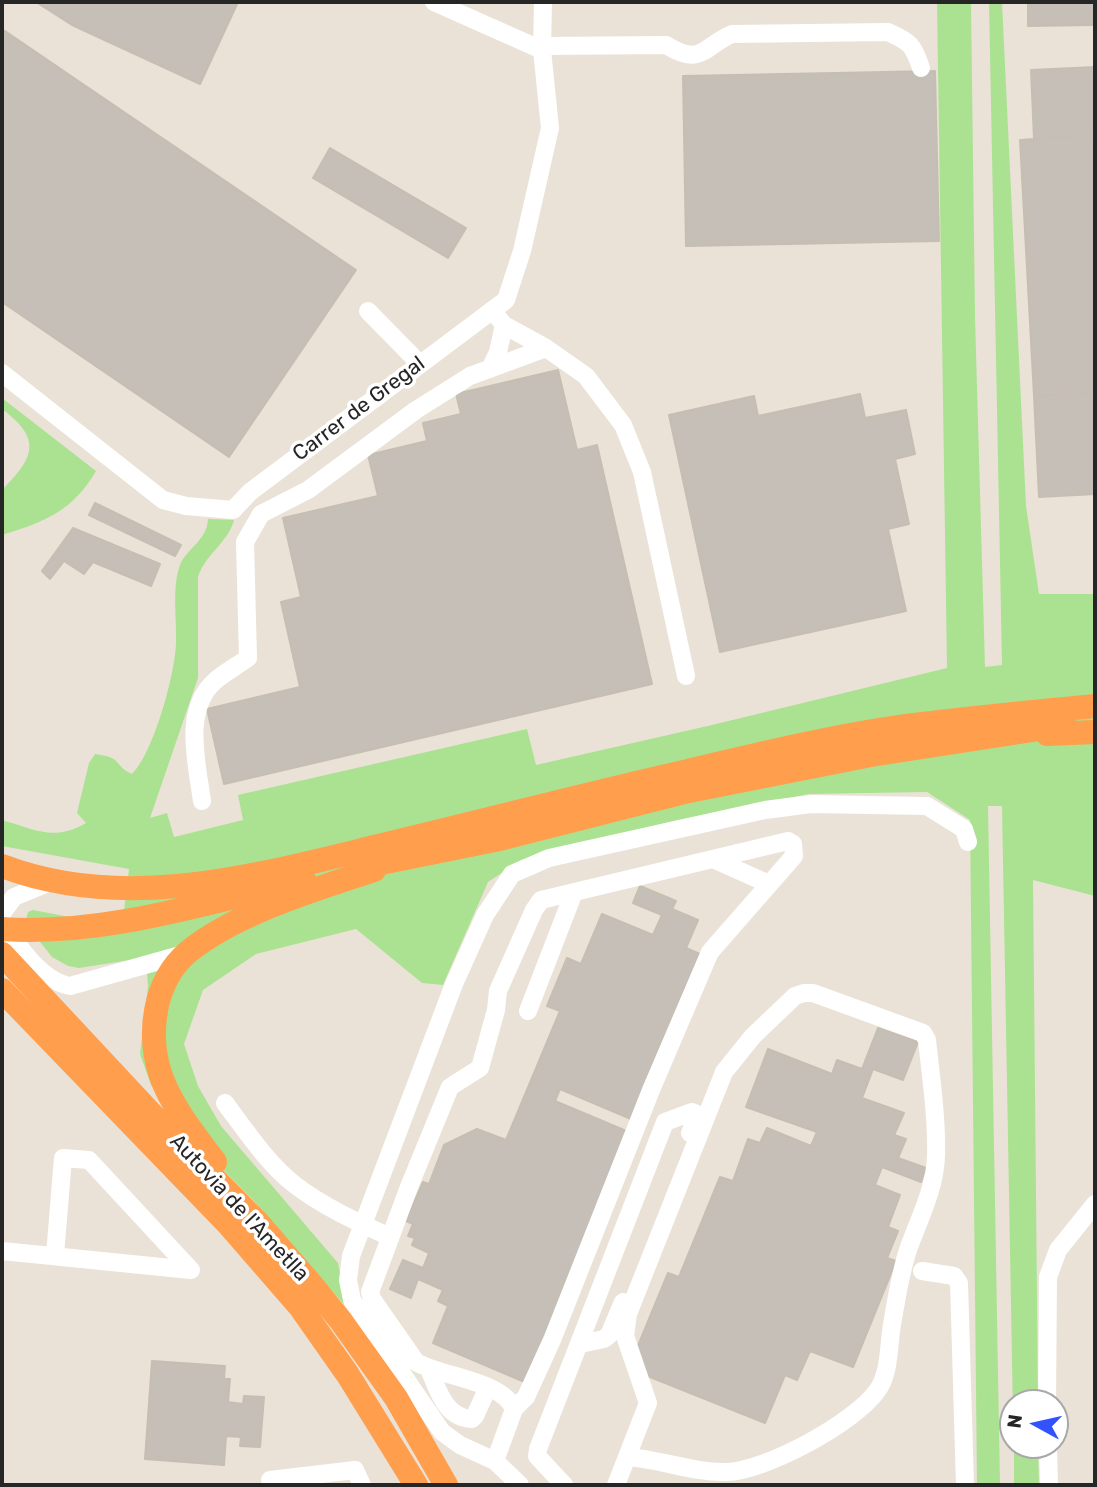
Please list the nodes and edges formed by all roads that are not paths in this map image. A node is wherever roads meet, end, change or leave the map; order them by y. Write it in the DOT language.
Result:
graph roads {
  1 [pos="434,2"];
  2 [pos="542,2"];
  3 [pos="542,48"];
  4 [pos="921,68"];
  5 [pos="492,310"];
  6 [pos="369,311"];
  7 [pos="504,325"];
  8 [pos="546,348"];
  9 [pos="420,364"];
  10 [pos="490,369"];
  11 [pos="2,373"];
  12 [pos="686,676"];
  13 [pos="1095,692"];
  14 [pos="1095,706"];
  15 [pos="1095,722"];
  16 [pos="904,726"];
  17 [pos="1095,732"];
  18 [pos="980,738"];
  19 [pos="202,801"];
  20 [pos="968,842"];
  21 [pos="414,856"];
  22 [pos="713,859"];
  23 [pos="2,866"];
  24 [pos="53,881"];
  25 [pos="769,884"];
  26 [pos="574,892"];
  27 [pos="2,913"];
  28 [pos="2,920"];
  29 [pos="2,929"];
  30 [pos="187,953"];
  31 [pos="2,954"];
  32 [pos="2,990"];
  33 [pos="528,1011"];
  34 [pos="225,1103"];
  35 [pos="1095,1204"];
  36 [pos="261,1225"];
  37 [pos="363,1225"];
  38 [pos="390,1237"];
  39 [pos="2,1251"];
  40 [pos="55,1255"];
  41 [pos="922,1271"];
  42 [pos="580,1344"];
  43 [pos="429,1369"];
  44 [pos="488,1387"];
  45 [pos="1047,1389"];
  46 [pos="514,1409"];
  47 [pos="627,1457"];
  48 [pos="1048,1459"];
  49 [pos="495,1461"];
  50 [pos="270,1480"];
  51 [pos="362,1485"];
  52 [pos="416,1485"];
  53 [pos="446,1485"];
  54 [pos="520,1485"];
  55 [pos="564,1485"];
  56 [pos="616,1485"];
  57 [pos="965,1485"];
  58 [pos="1049,1485"];
  1 -- 3 [label="street"];
  2 -- 3 [label="street, Carrer de Gregal"];
  3 -- 4 [label="street"];
  3 -- 5 [label="street, Carrer de Gregal"];
  5 -- 7 [label="street"];
  5 -- 9 [label="street, Carrer de Gregal"];
  6 -- 9 [label="street"];
  7 -- 8 [label="street"];
  7 -- 10 [label="street"];
  8 -- 10 [label="street"];
  8 -- 12 [label="street"];
  9 -- 11 [label="street, Carrer de Gregal"];
  10 -- 19 [label="street"];
  13 -- 16 [label="highway"];
  14 -- 16 [label="highway"];
  15 -- 18 [label="highway"];
  16 -- 24 [label="highway"];
  17 -- 18 [label="highway"];
  18 -- 21 [label="highway"];
  20 -- 37 [label="street"];
  21 -- 29 [label="highway"];
  21 -- 30 [label="highway"];
  22 -- 25 [label="street"];
  22 -- 25 [label="street"];
  22 -- 26 [label="street"];
  23 -- 24 [label="highway"];
  24 -- 27 [label="street"];
  25 -- 46 [label="street"];
  26 -- 33 [label="street"];
  26 -- 38 [label="street"];
  28 -- 30 [label="street"];
  30 -- 36 [label="highway"];
  31 -- 36 [label="highway, Autovia de l'Ametlla"];
  32 -- 52 [label="highway, Autovia de l'Ametlla"];
  34 -- 37 [label="street"];
  35 -- 45 [label="street"];
  36 -- 53 [label="highway, Autovia de l'Ametlla"];
  37 -- 38 [label="street"];
  37 -- 49 [label="street"];
  38 -- 43 [label="street"];
  39 -- 40 [label="street"];
  40 -- 40 [label="street"];
  41 -- 57 [label="street"];
  42 -- 42 [label="street"];
  42 -- 55 [label="street"];
  43 -- 44 [label="street"];
  43 -- 44 [label="street"];
  44 -- 46 [label="street"];
  46 -- 49 [label="street"];
  47 -- 47 [label="street"];
  47 -- 56 [label="street"];
  48 -- 58 [label="street"];
  49 -- 54 [label="street"];
  50 -- 51 [label="street"];
}
